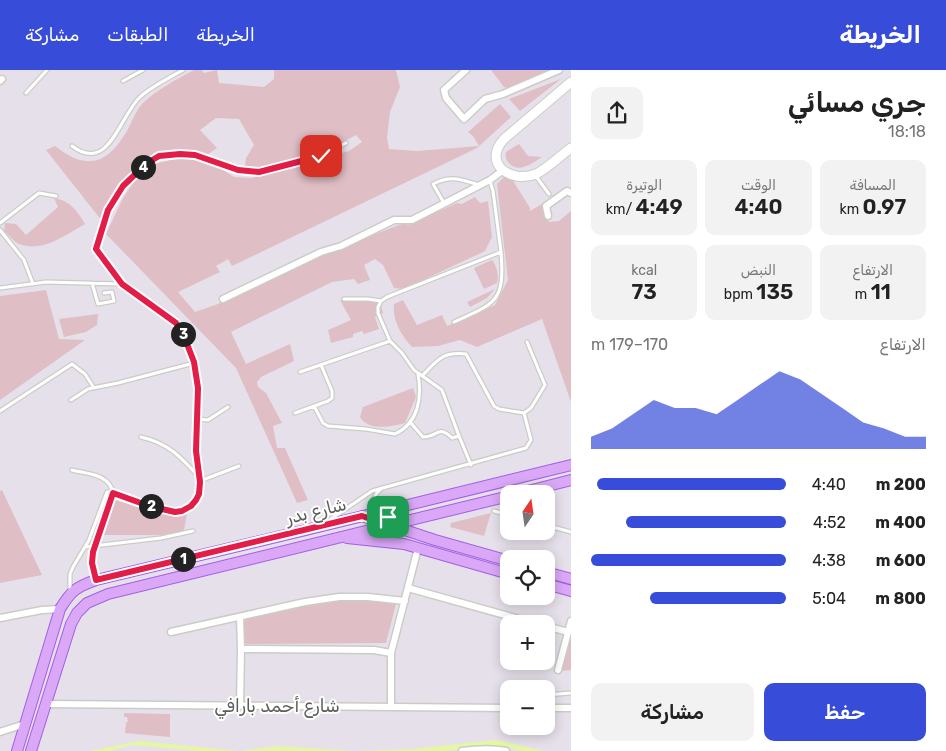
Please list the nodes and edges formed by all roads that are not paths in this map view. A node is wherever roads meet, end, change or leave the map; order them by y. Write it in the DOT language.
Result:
graph roads {
  1 [pos="47,70"];
  2 [pos="143,70"];
  3 [pos="183,70"];
  4 [pos="466,70"];
  5 [pos="559,70"];
  6 [pos="123,81"];
  7 [pos="571,82"];
  8 [pos="26,93"];
  9 [pos="346,143"];
  10 [pos="72,146"];
  11 [pos="571,148"];
  12 [pos="502,171"];
  13 [pos="535,174"];
  14 [pos="490,180"];
  15 [pos="480,185"];
  16 [pos="571,193"];
  17 [pos="549,194"];
  18 [pos="56,196"];
  19 [pos="444,203"];
  20 [pos="548,216"];
  21 [pos="0,223"];
  22 [pos="0,230"];
  23 [pos="501,252"];
  24 [pos="92,283"];
  25 [pos="33,284"];
  26 [pos="122,284"];
  27 [pos="0,288"];
  28 [pos="104,293"];
  29 [pos="223,299"];
  30 [pos="344,299"];
  31 [pos="381,301"];
  32 [pos="454,322"];
  33 [pos="390,341"];
  34 [pos="527,342"];
  35 [pos="194,362"];
  36 [pos="321,365"];
  37 [pos="300,372"];
  38 [pos="420,375"];
  39 [pos="94,388"];
  40 [pos="71,400"];
  41 [pos="314,406"];
  42 [pos="228,407"];
  43 [pos="0,411"];
  44 [pos="524,413"];
  45 [pos="295,414"];
  46 [pos="197,420"];
  47 [pos="410,422"];
  48 [pos="459,436"];
  49 [pos="141,437"];
  50 [pos="471,464"];
  51 [pos="571,465"];
  52 [pos="239,466"];
  53 [pos="72,470"];
  54 [pos="199,480"];
  55 [pos="571,480"];
  56 [pos="551,485"];
  57 [pos="383,488"];
  58 [pos="113,493"];
  59 [pos="500,498"];
  60 [pos="390,510"];
  61 [pos="494,511"];
  62 [pos="500,513"];
  63 [pos="431,515"];
  64 [pos="362,516"];
  65 [pos="388,525"];
  66 [pos="319,527"];
  67 [pos="555,528"];
  68 [pos="193,531"];
  69 [pos="571,532"];
  70 [pos="326,540"];
  71 [pos="435,540"];
  72 [pos="404,544"];
  73 [pos="95,546"];
  74 [pos="85,547"];
  75 [pos="418,548"];
  76 [pos="500,558"];
  77 [pos="500,571"];
  78 [pos="555,575"];
  79 [pos="571,579"];
  80 [pos="96,580"];
  81 [pos="555,587"];
  82 [pos="408,588"];
  83 [pos="571,591"];
  84 [pos="70,593"];
  85 [pos="101,596"];
  86 [pos="405,601"];
  87 [pos="60,610"];
  88 [pos="77,613"];
  89 [pos="505,615"];
  90 [pos="240,617"];
  91 [pos="0,618"];
  92 [pos="571,621"];
  93 [pos="555,628"];
  94 [pos="171,632"];
  95 [pos="568,632"];
  96 [pos="241,649"];
  97 [pos="391,653"];
  98 [pos="558,670"];
  99 [pos="571,693"];
  100 [pos="555,694"];
  101 [pos="45,704"];
  102 [pos="240,706"];
  103 [pos="390,707"];
  104 [pos="500,708"];
  105 [pos="555,708"];
  106 [pos="571,708"];
  107 [pos="25,724"];
  108 [pos="0,732"];
  109 [pos="17,751"];
  110 [pos="30,751"];
  111 [pos="462,751"];
  112 [pos="506,751"];
  1 -- 8 [label="lane"];
  2 -- 6 [label="lane"];
  3 -- 10 [label="lane"];
  4 -- 5 [label="street"];
  7 -- 12 [label="main road"];
  9 -- 26 [label="lane"];
  11 -- 13 [label="main road"];
  12 -- 13 [label="main road"];
  12 -- 14 [label="street"];
  13 -- 17 [label="lane"];
  14 -- 15 [label="street"];
  14 -- 23 [label="lane"];
  15 -- 19 [label="street"];
  15 -- 19 [label="lane"];
  16 -- 20 [label="street"];
  18 -- 21 [label="lane"];
  19 -- 29 [label="street"];
  22 -- 25 [label="lane"];
  23 -- 31 [label="lane"];
  23 -- 32 [label="lane"];
  24 -- 25 [label="lane"];
  24 -- 26 [label="lane"];
  24 -- 28 [label="lane"];
  25 -- 27 [label="lane"];
  26 -- 35 [label="lane"];
  30 -- 31 [label="lane"];
  31 -- 33 [label="lane"];
  33 -- 36 [label="lane"];
  33 -- 38 [label="lane"];
  34 -- 44 [label="lane"];
  35 -- 39 [label="lane"];
  35 -- 46 [label="lane"];
  36 -- 37 [label="lane"];
  36 -- 41 [label="lane"];
  38 -- 44 [label="lane"];
  38 -- 47 [label="lane"];
  38 -- 48 [label="lane"];
  39 -- 40 [label="lane"];
  39 -- 43 [label="lane"];
  41 -- 45 [label="lane"];
  41 -- 47 [label="lane"];
  42 -- 46 [label="lane"];
  44 -- 50 [label="lane"];
  46 -- 54 [label="lane"];
  47 -- 48 [label="lane"];
  48 -- 50 [label="lane"];
  49 -- 54 [label="lane"];
  50 -- 57 [label="lane"];
  51 -- 60 [label="main road, شارع بدر"];
  52 -- 54 [label="lane"];
  53 -- 58 [label="lane"];
  54 -- 58 [label="lane"];
  55 -- 56 [label="main road"];
  57 -- 60 [label="lane"];
  57 -- 66 [label="lane"];
  58 -- 73 [label="lane"];
  58 -- 74 [label="lane"];
  59 -- 63 [label="main road, شارع بدر"];
  60 -- 64 [label="main road, شارع بدر"];
  60 -- 65 [label="main road"];
  61 -- 62 [label="lane"];
  63 -- 65 [label="main road, شارع بدر"];
  63 -- 71 [label="main road"];
  64 -- 65 [label="main road"];
  64 -- 66 [label="main road, شارع بدر"];
  65 -- 70 [label="main road, شارع بدر"];
  65 -- 71 [label="main road"];
  65 -- 72 [label="main road"];
  66 -- 80 [label="main road, شارع بدر"];
  67 -- 69 [label="lane"];
  68 -- 73 [label="lane"];
  70 -- 72 [label="main road"];
  70 -- 85 [label="main road, شارع بدر"];
  71 -- 76 [label="main road"];
  72 -- 75 [label="main road"];
  73 -- 74 [label="lane"];
  73 -- 80 [label="lane"];
  74 -- 84 [label="lane"];
  75 -- 77 [label="main road"];
  75 -- 82 [label="street"];
  78 -- 79 [label="main road"];
  80 -- 84 [label="main road, شارع بدر"];
  80 -- 85 [label="main road"];
  81 -- 83 [label="main road"];
  82 -- 86 [label="street"];
  82 -- 89 [label="street"];
  84 -- 87 [label="main road"];
  84 -- 88 [label="main road"];
  85 -- 88 [label="main road, شارع بدر"];
  86 -- 90 [label="street"];
  86 -- 97 [label="street"];
  87 -- 91 [label="street"];
  87 -- 107 [label="main road"];
  88 -- 101 [label="main road"];
  90 -- 94 [label="street"];
  90 -- 96 [label="street"];
  92 -- 95 [label="street"];
  93 -- 95 [label="street"];
  95 -- 98 [label="street"];
  96 -- 97 [label="street"];
  96 -- 102 [label="street"];
  97 -- 103 [label="street"];
  99 -- 100 [label="lane"];
  101 -- 102 [label="street, شارع أحمد بارافي"];
  101 -- 110 [label="main road"];
  102 -- 103 [label="street, شارع أحمد بارافي"];
  103 -- 104 [label="street, شارع أحمد بارافي"];
  105 -- 106 [label="street"];
  107 -- 108 [label="street"];
  107 -- 109 [label="main road"];
  111 -- 112 [label="street"];
}
